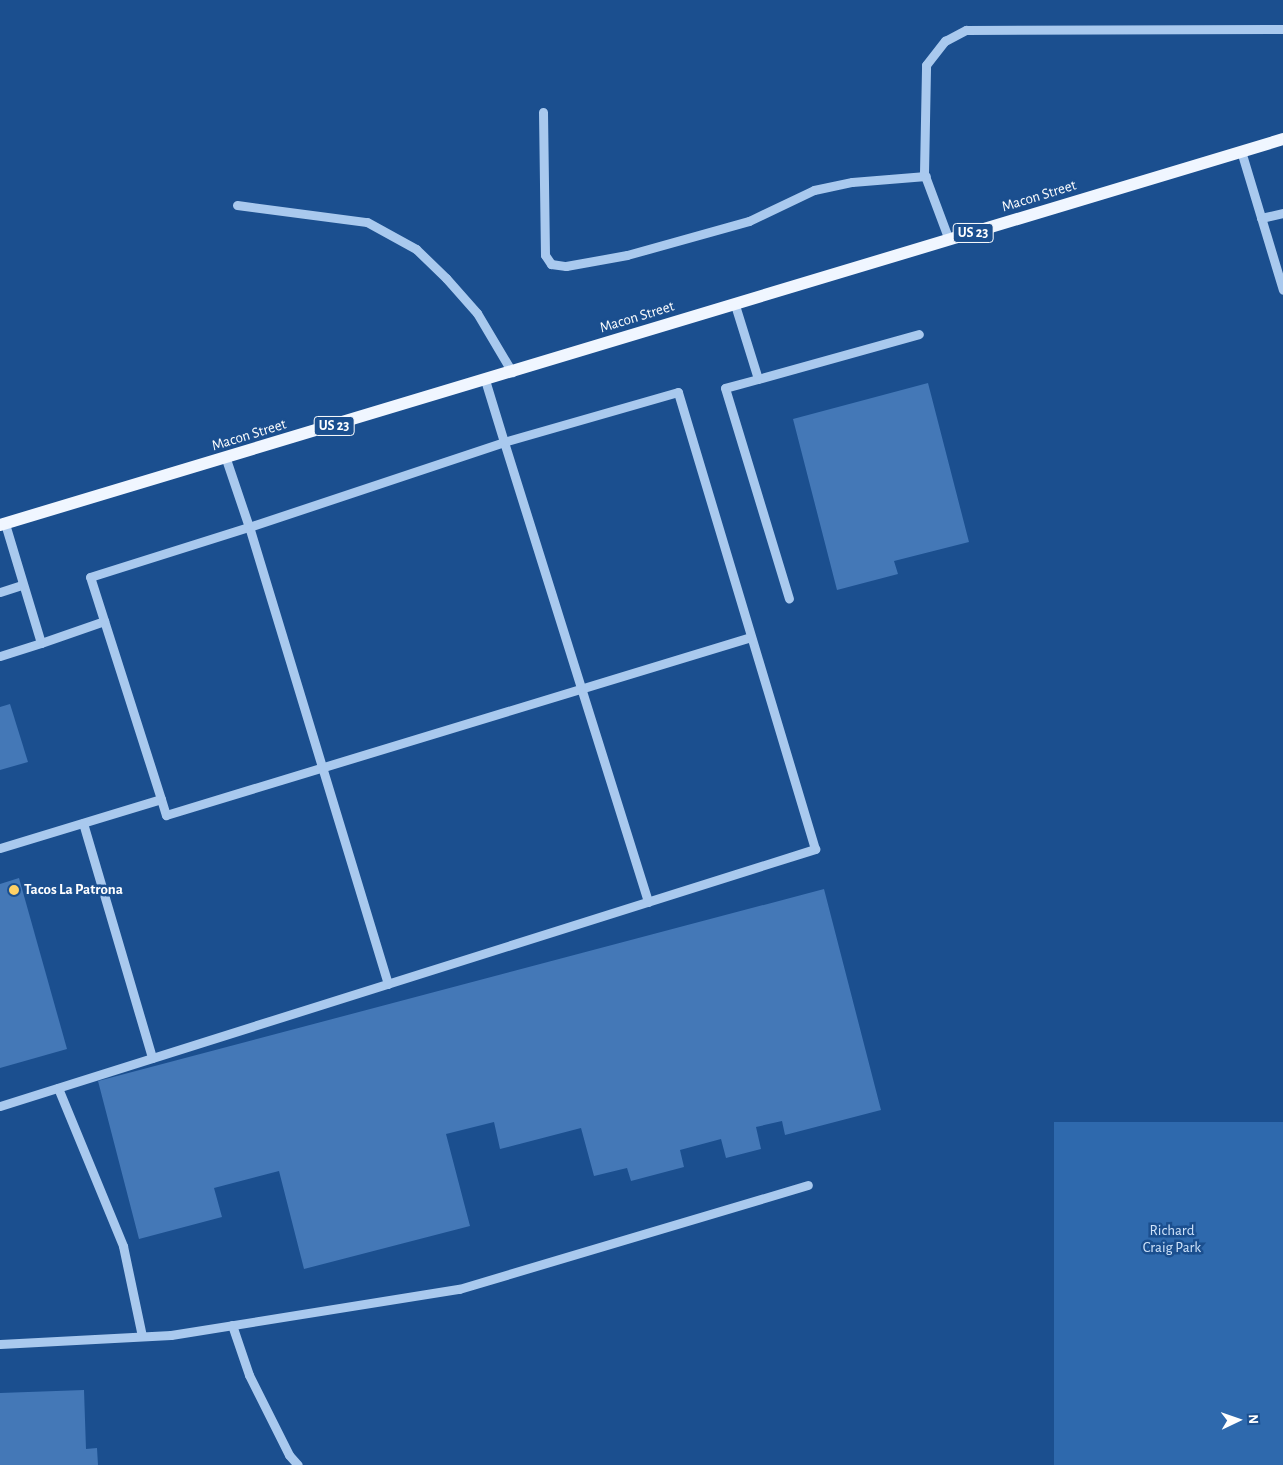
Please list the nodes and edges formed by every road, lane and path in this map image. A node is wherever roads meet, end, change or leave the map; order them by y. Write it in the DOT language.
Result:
graph roads {
  1 [pos="1283,29"];
  2 [pos="543,112"];
  3 [pos="1283,139"];
  4 [pos="1241,151"];
  5 [pos="926,176"];
  6 [pos="237,205"];
  7 [pos="1283,213"];
  8 [pos="1261,218"];
  9 [pos="949,240"];
  10 [pos="1283,290"];
  11 [pos="736,305"];
  12 [pos="919,334"];
  13 [pos="512,372"];
  14 [pos="758,379"];
  15 [pos="485,380"];
  16 [pos="504,442"];
  17 [pos="226,459"];
  18 [pos="2,525"];
  19 [pos="249,527"];
  20 [pos="21,585"];
  21 [pos="0,592"];
  22 [pos="788,599"];
  23 [pos="104,621"];
  24 [pos="751,637"];
  25 [pos="41,643"];
  26 [pos="0,656"];
  27 [pos="581,688"];
  28 [pos="324,767"];
  29 [pos="161,799"];
  30 [pos="83,823"];
  31 [pos="0,848"];
  32 [pos="648,902"];
  33 [pos="388,984"];
  34 [pos="152,1058"];
  35 [pos="58,1088"];
  36 [pos="0,1106"];
  37 [pos="808,1185"];
  38 [pos="232,1325"];
  39 [pos="142,1336"];
  40 [pos="0,1344"];
  41 [pos="298,1465"];
  1 -- 5 [label="lane"];
  2 -- 5 [label="lane"];
  3 -- 4 [label="main road, Macon Street / US 23"];
  4 -- 8 [label="lane"];
  4 -- 9 [label="main road, Macon Street / US 23"];
  5 -- 9 [label="lane"];
  6 -- 13 [label="lane"];
  7 -- 8 [label="lane"];
  8 -- 10 [label="lane"];
  9 -- 11 [label="main road, Macon Street / US 23"];
  11 -- 13 [label="main road, Macon Street / US 23"];
  11 -- 14 [label="lane"];
  12 -- 14 [label="lane"];
  13 -- 15 [label="main road, Macon Street / US 23"];
  14 -- 22 [label="lane"];
  15 -- 16 [label="lane"];
  15 -- 17 [label="main road, Macon Street / US 23"];
  16 -- 19 [label="lane"];
  16 -- 24 [label="lane"];
  16 -- 27 [label="lane"];
  17 -- 18 [label="main road, Macon Street / US 23"];
  17 -- 19 [label="lane"];
  18 -- 20 [label="lane"];
  19 -- 23 [label="lane"];
  19 -- 28 [label="lane"];
  20 -- 21 [label="lane"];
  20 -- 25 [label="lane"];
  23 -- 25 [label="lane"];
  23 -- 29 [label="lane"];
  24 -- 27 [label="lane"];
  24 -- 32 [label="lane"];
  25 -- 26 [label="lane"];
  27 -- 28 [label="lane"];
  27 -- 32 [label="lane"];
  28 -- 29 [label="lane"];
  28 -- 33 [label="lane"];
  29 -- 30 [label="lane"];
  30 -- 31 [label="lane"];
  30 -- 34 [label="lane"];
  32 -- 33 [label="lane"];
  33 -- 34 [label="lane"];
  34 -- 35 [label="lane"];
  35 -- 36 [label="lane"];
  35 -- 39 [label="lane"];
  37 -- 38 [label="lane"];
  38 -- 39 [label="lane"];
  38 -- 41 [label="lane"];
  39 -- 40 [label="lane"];
}
